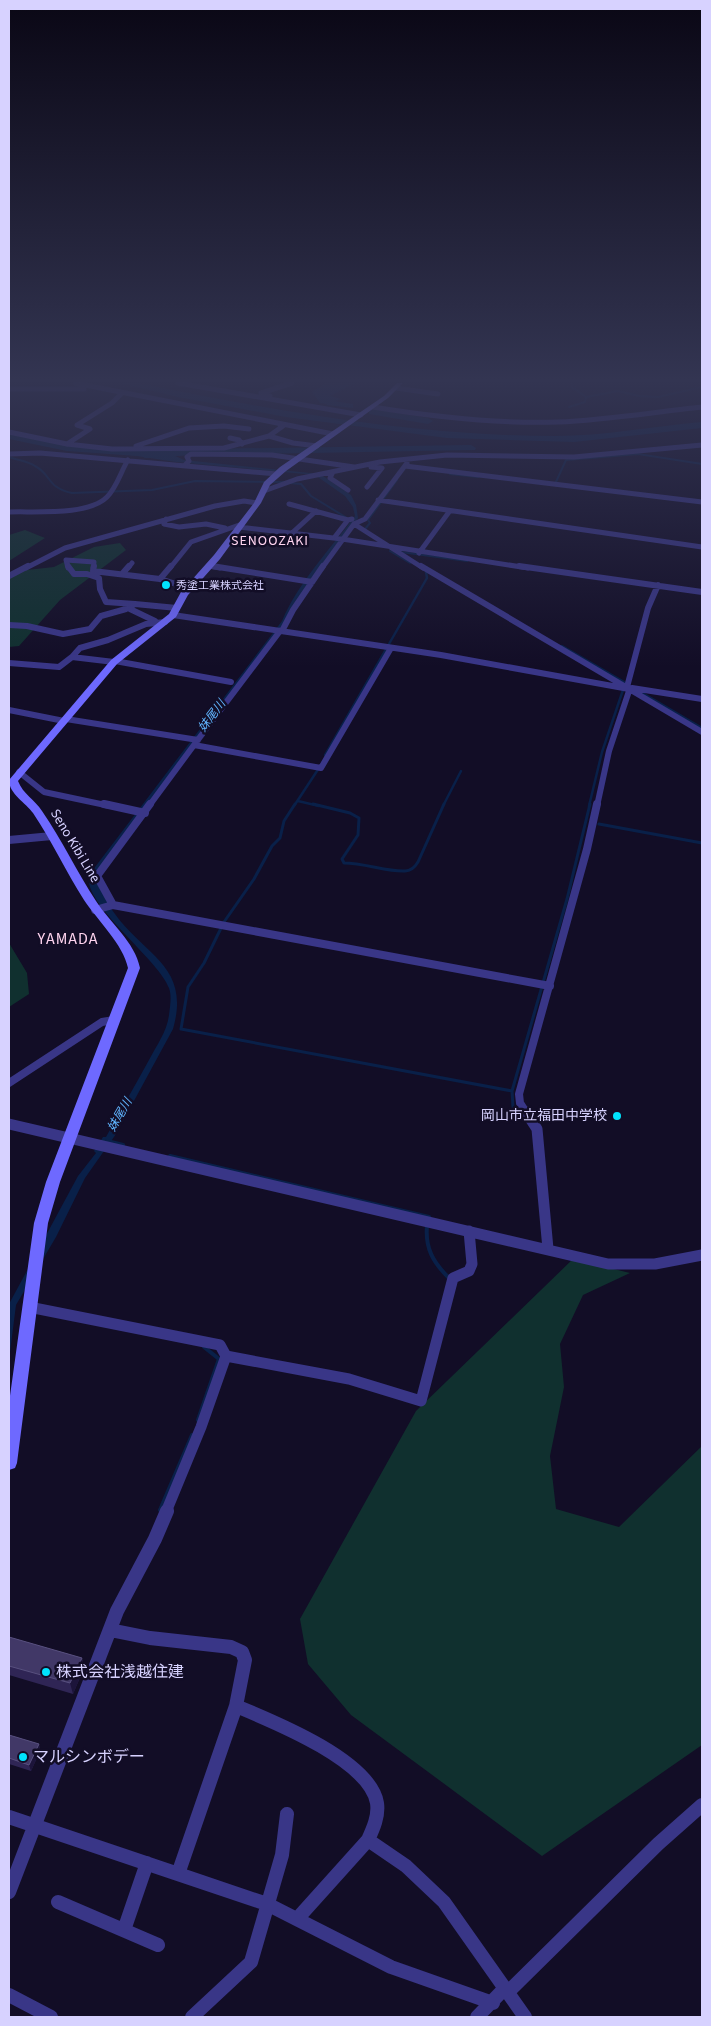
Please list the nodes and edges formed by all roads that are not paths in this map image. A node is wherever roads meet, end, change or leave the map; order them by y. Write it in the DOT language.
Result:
graph roads {
  1 [pos="118,478"];
  2 [pos="274,478"];
  3 [pos="315,478"];
  4 [pos="330,478"];
  5 [pos="374,478"];
  6 [pos="397,478"];
  7 [pos="500,478"];
  8 [pos="267,485"];
  9 [pos="367,487"];
  10 [pos="348,490"];
  11 [pos="380,501"];
  12 [pos="257,502"];
  13 [pos="702,502"];
  14 [pos="289,504"];
  15 [pos="316,511"];
  16 [pos="9,512"];
  17 [pos="449,512"];
  18 [pos="166,519"];
  19 [pos="353,521"];
  20 [pos="240,525"];
  21 [pos="225,528"];
  22 [pos="292,532"];
  23 [pos="337,539"];
  24 [pos="702,547"];
  25 [pos="395,549"];
  26 [pos="419,552"];
  27 [pos="132,563"];
  28 [pos="209,566"];
  29 [pos="122,574"];
  30 [pos="9,576"];
  31 [pos="160,579"];
  32 [pos="309,581"];
  33 [pos="658,587"];
  34 [pos="189,588"];
  35 [pos="702,592"];
  36 [pos="132,607"];
  37 [pos="168,616"];
  38 [pos="9,625"];
  39 [pos="279,631"];
  40 [pos="388,647"];
  41 [pos="72,657"];
  42 [pos="115,661"];
  43 [pos="9,663"];
  44 [pos="231,682"];
  45 [pos="628,688"];
  46 [pos="702,699"];
  47 [pos="9,710"];
  48 [pos="65,720"];
  49 [pos="702,732"];
  50 [pos="194,741"];
  51 [pos="12,780"];
  52 [pos="142,813"];
  53 [pos="52,836"];
  54 [pos="9,840"];
  55 [pos="112,905"];
  56 [pos="97,909"];
  57 [pos="545,985"];
  58 [pos="114,1020"];
  59 [pos="9,1083"];
  60 [pos="9,1124"];
  61 [pos="71,1139"];
  62 [pos="469,1231"];
  63 [pos="548,1249"];
  64 [pos="702,1255"];
  65 [pos="29,1307"];
  66 [pos="226,1356"];
  67 [pos="9,1463"];
  68 [pos="110,1630"];
  69 [pos="236,1706"];
  70 [pos="702,1805"];
  71 [pos="287,1814"];
  72 [pos="9,1817"];
  73 [pos="36,1826"];
  74 [pos="368,1840"];
  75 [pos="147,1863"];
  76 [pos="178,1874"];
  77 [pos="9,1892"];
  78 [pos="58,1902"];
  79 [pos="267,1904"];
  80 [pos="297,1920"];
  81 [pos="124,1930"];
  82 [pos="158,1945"];
  83 [pos="506,1990"];
  84 [pos="9,1995"];
  85 [pos="493,2003"];
  86 [pos="51,2017"];
  87 [pos="192,2017"];
  88 [pos="477,2017"];
  89 [pos="526,2017"];
  1 -- 16 [label="street"];
  2 -- 8 [label="main road"];
  3 -- 8 [label="street"];
  4 -- 10 [label="street"];
  5 -- 9 [label="street"];
  6 -- 11 [label="street"];
  7 -- 13 [label="street"];
  8 -- 12 [label="main road"];
  11 -- 17 [label="street"];
  11 -- 19 [label="street"];
  12 -- 18 [label="street"];
  12 -- 20 [label="main road"];
  14 -- 15 [label="street"];
  15 -- 19 [label="street"];
  15 -- 22 [label="street"];
  17 -- 24 [label="street"];
  17 -- 26 [label="street"];
  18 -- 21 [label="street"];
  18 -- 30 [label="street"];
  19 -- 23 [label="street"];
  19 -- 25 [label="street"];
  20 -- 21 [label="street"];
  20 -- 22 [label="street"];
  20 -- 28 [label="main road"];
  21 -- 31 [label="street"];
  22 -- 23 [label="street"];
  23 -- 25 [label="street"];
  23 -- 32 [label="street"];
  25 -- 26 [label="street"];
  25 -- 45 [label="street"];
  26 -- 33 [label="street"];
  27 -- 29 [label="street"];
  28 -- 32 [label="street"];
  28 -- 34 [label="main road"];
  29 -- 31 [label="street"];
  29 -- 36 [label="street"];
  31 -- 34 [label="street"];
  32 -- 39 [label="street"];
  33 -- 35 [label="street"];
  33 -- 45 [label="street"];
  34 -- 37 [label="main road"];
  36 -- 37 [label="street"];
  36 -- 37 [label="street"];
  36 -- 38 [label="street"];
  37 -- 39 [label="street"];
  37 -- 41 [label="street"];
  37 -- 42 [label="main road"];
  39 -- 40 [label="street"];
  39 -- 50 [label="street"];
  40 -- 45 [label="street"];
  40 -- 50 [label="street"];
  41 -- 42 [label="street"];
  41 -- 43 [label="street"];
  42 -- 44 [label="street"];
  42 -- 48 [label="main road"];
  45 -- 46 [label="street"];
  45 -- 49 [label="street"];
  45 -- 57 [label="street"];
  47 -- 48 [label="street"];
  48 -- 50 [label="street"];
  48 -- 51 [label="main road"];
  50 -- 52 [label="street"];
  51 -- 52 [label="street"];
  51 -- 53 [label="main road, Seno Kibi Line"];
  52 -- 55 [label="street"];
  53 -- 54 [label="street"];
  53 -- 56 [label="main road, Seno Kibi Line"];
  55 -- 56 [label="street"];
  55 -- 57 [label="street"];
  56 -- 58 [label="main road, Seno Kibi Line"];
  57 -- 63 [label="street"];
  58 -- 59 [label="street"];
  58 -- 61 [label="main road, Seno Kibi Line"];
  60 -- 61 [label="street"];
  61 -- 62 [label="street"];
  61 -- 65 [label="main road, Seno Kibi Line"];
  62 -- 63 [label="street"];
  62 -- 66 [label="street"];
  63 -- 64 [label="street"];
  65 -- 66 [label="street"];
  65 -- 67 [label="main road, Seno Kibi Line"];
  66 -- 68 [label="street"];
  68 -- 69 [label="street"];
  68 -- 73 [label="street"];
  69 -- 74 [label="street"];
  69 -- 76 [label="street"];
  70 -- 83 [label="street"];
  71 -- 79 [label="street"];
  72 -- 73 [label="street"];
  73 -- 75 [label="street"];
  73 -- 77 [label="street"];
  74 -- 80 [label="street"];
  74 -- 83 [label="street"];
  75 -- 76 [label="street"];
  75 -- 81 [label="street"];
  76 -- 79 [label="street"];
  78 -- 81 [label="street"];
  79 -- 80 [label="street"];
  79 -- 87 [label="street"];
  80 -- 85 [label="street"];
  81 -- 82 [label="street"];
  83 -- 85 [label="street"];
  83 -- 89 [label="street"];
  84 -- 86 [label="street"];
  85 -- 88 [label="street"];
}
